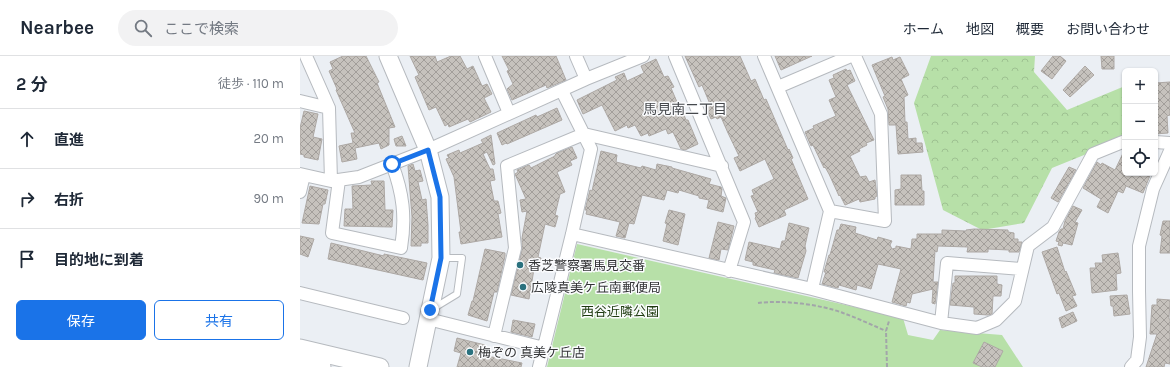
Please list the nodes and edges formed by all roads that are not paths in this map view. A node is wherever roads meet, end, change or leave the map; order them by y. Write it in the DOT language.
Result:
graph roads {
  1 [pos="306,56"];
  2 [pos="388,56"];
  3 [pos="484,56"];
  4 [pos="576,56"];
  5 [pos="643,56"];
  6 [pos="675,56"];
  7 [pos="764,56"];
  8 [pos="851,56"];
  9 [pos="855,56"];
  10 [pos="586,80"];
  11 [pos="778,87"];
  12 [pos="562,91"];
  13 [pos="300,101"];
  14 [pos="329,108"];
  15 [pos="509,113"];
  16 [pos="584,134"];
  17 [pos="1122,142"];
  18 [pos="1158,142"];
  19 [pos="1170,143"];
  20 [pos="428,150"];
  21 [pos="1170,151"];
  22 [pos="392,164"];
  23 [pos="722,166"];
  24 [pos="302,175"];
  25 [pos="335,180"];
  26 [pos="300,192"];
  27 [pos="830,211"];
  28 [pos="572,234"];
  29 [pos="441,258"];
  30 [pos="1022,269"];
  31 [pos="729,271"];
  32 [pos="812,289"];
  33 [pos="300,293"];
  34 [pos="429,314"];
  35 [pos="403,318"];
  36 [pos="941,323"];
  37 [pos="494,336"];
  38 [pos="300,348"];
  39 [pos="544,348"];
  40 [pos="300,362"];
  41 [pos="322,367"];
  42 [pos="380,367"];
  43 [pos="418,367"];
  44 [pos="539,367"];
  45 [pos="1131,367"];
  1 -- 14 [label="street"];
  2 -- 20 [label="street"];
  3 -- 15 [label="street"];
  4 -- 10 [label="street"];
  5 -- 10 [label="street"];
  6 -- 23 [label="street"];
  7 -- 11 [label="street"];
  8 -- 11 [label="street"];
  9 -- 27 [label="street"];
  10 -- 12 [label="street"];
  11 -- 27 [label="street"];
  12 -- 15 [label="street"];
  12 -- 16 [label="street"];
  13 -- 14 [label="street"];
  14 -- 25 [label="street"];
  15 -- 20 [label="street"];
  16 -- 23 [label="street"];
  16 -- 28 [label="street"];
  16 -- 37 [label="street"];
  17 -- 30 [label="street"];
  18 -- 19 [label="street"];
  20 -- 22 [label="street"];
  20 -- 29 [label="street"];
  21 -- 45 [label="street"];
  22 -- 25 [label="street"];
  22 -- 25 [label="street"];
  23 -- 31 [label="street"];
  24 -- 25 [label="street"];
  24 -- 26 [label="street"];
  27 -- 32 [label="street"];
  28 -- 31 [label="street"];
  28 -- 39 [label="street"];
  29 -- 34 [label="street"];
  29 -- 34 [label="lane"];
  30 -- 36 [label="street"];
  30 -- 36 [label="street"];
  31 -- 32 [label="street"];
  32 -- 36 [label="street"];
  33 -- 35 [label="street"];
  34 -- 37 [label="street"];
  34 -- 43 [label="street"];
  37 -- 39 [label="street"];
  38 -- 42 [label="street"];
  39 -- 44 [label="street"];
  40 -- 41 [label="street"];
}
